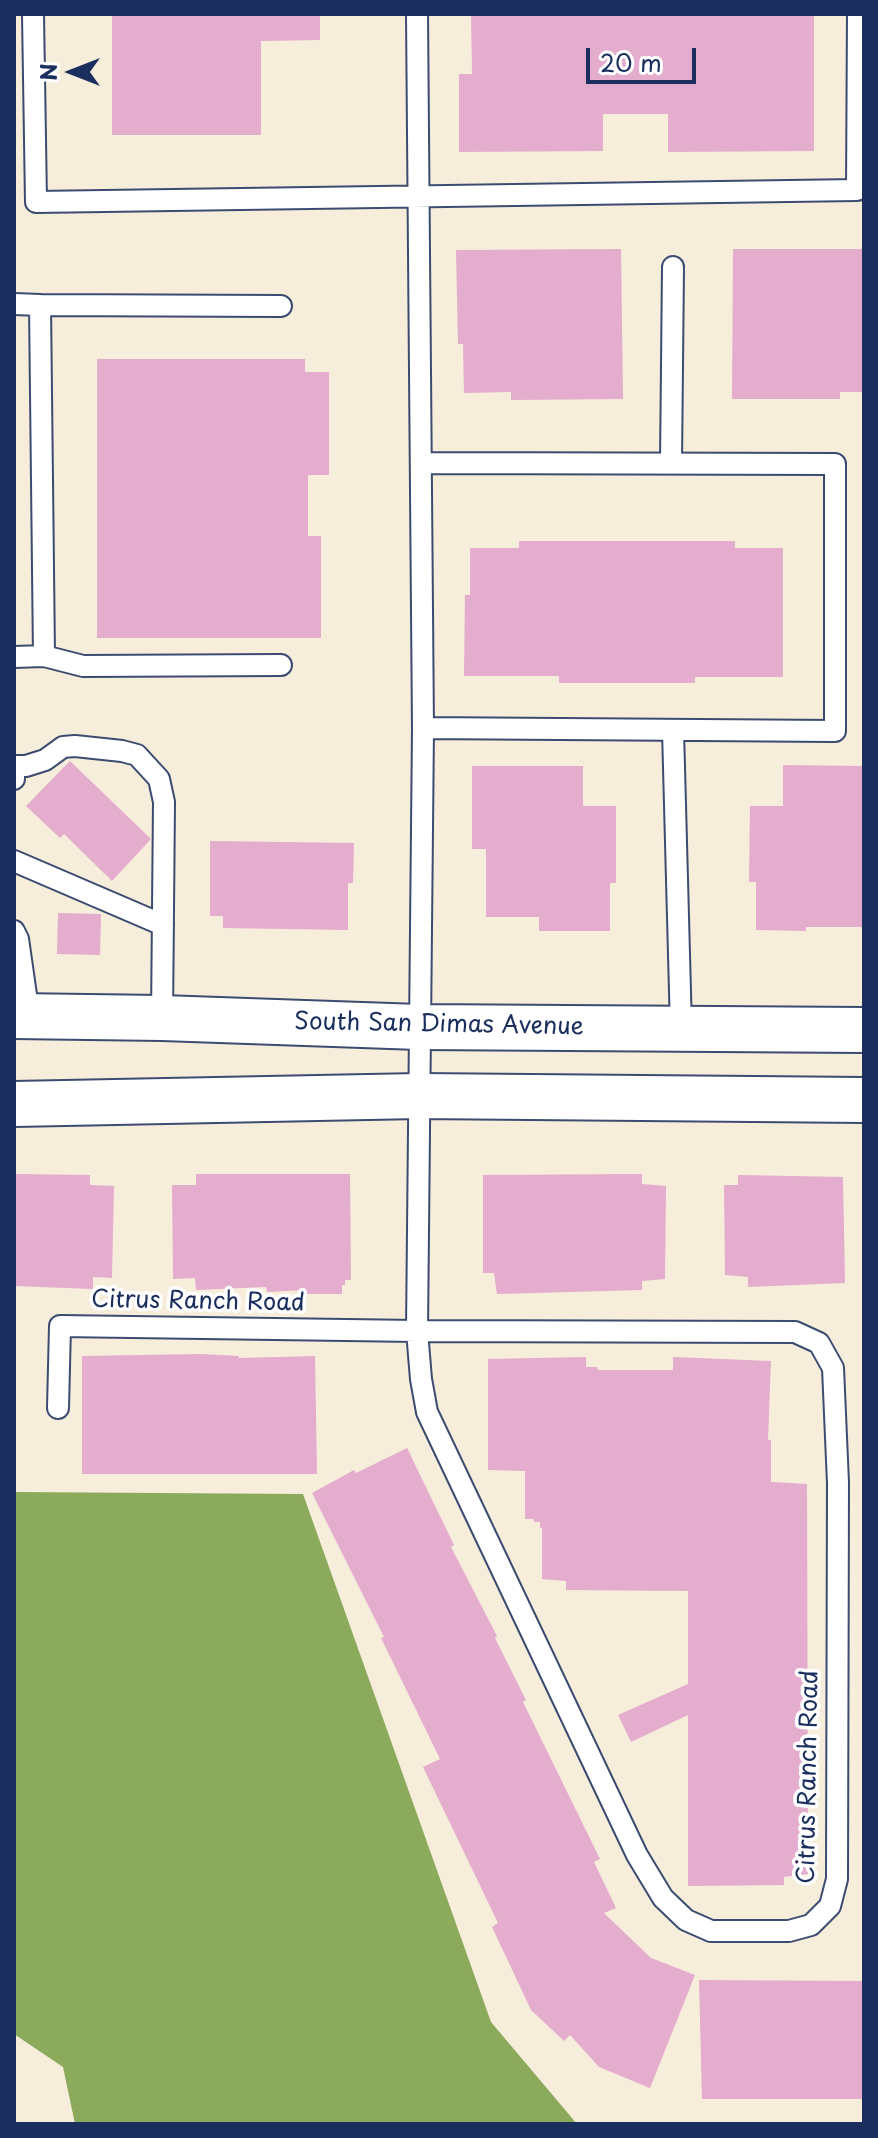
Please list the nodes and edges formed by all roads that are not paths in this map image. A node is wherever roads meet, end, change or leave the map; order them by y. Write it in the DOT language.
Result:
graph roads {
  1 [pos="33,14"];
  2 [pos="417,14"];
  3 [pos="858,14"];
  4 [pos="419,198"];
  5 [pos="673,267"];
  6 [pos="14,304"];
  7 [pos="40,305"];
  8 [pos="281,306"];
  9 [pos="421,463"];
  10 [pos="671,463"];
  11 [pos="44,656"];
  12 [pos="14,657"];
  13 [pos="281,665"];
  14 [pos="423,728"];
  15 [pos="673,730"];
  16 [pos="14,779"];
  17 [pos="14,861"];
  18 [pos="163,925"];
  19 [pos="14,931"];
  20 [pos="22,1016"];
  21 [pos="162,1018"];
  22 [pos="419,1027"];
  23 [pos="681,1029"];
  24 [pos="864,1030"];
  25 [pos="419,1096"];
  26 [pos="864,1100"];
  27 [pos="14,1104"];
  28 [pos="417,1331"];
  29 [pos="58,1408"];
  1 -- 4 [label="lane"];
  2 -- 4 [label="lane, Citrus Ranch Road"];
  3 -- 4 [label="lane"];
  4 -- 9 [label="lane, Citrus Ranch Road"];
  5 -- 10 [label="lane"];
  6 -- 7 [label="lane"];
  7 -- 8 [label="lane"];
  7 -- 11 [label="lane"];
  9 -- 10 [label="lane"];
  9 -- 14 [label="lane, Citrus Ranch Road"];
  10 -- 15 [label="lane"];
  11 -- 12 [label="lane"];
  11 -- 13 [label="lane"];
  14 -- 15 [label="lane"];
  14 -- 22 [label="lane, Citrus Ranch Road"];
  15 -- 23 [label="lane"];
  16 -- 18 [label="lane"];
  17 -- 18 [label="lane"];
  18 -- 21 [label="lane"];
  19 -- 20 [label="lane"];
  20 -- 21 [label="street, South San Dimas Avenue"];
  21 -- 22 [label="street, South San Dimas Avenue"];
  22 -- 23 [label="street, South San Dimas Avenue"];
  22 -- 25 [label="lane, Citrus Ranch Road"];
  23 -- 24 [label="street, South San Dimas Avenue"];
  25 -- 26 [label="street"];
  25 -- 27 [label="street"];
  25 -- 28 [label="lane, Citrus Ranch Road"];
  28 -- 28 [label="lane, Citrus Ranch Road"];
  28 -- 29 [label="lane, Citrus Ranch Road"];
}
